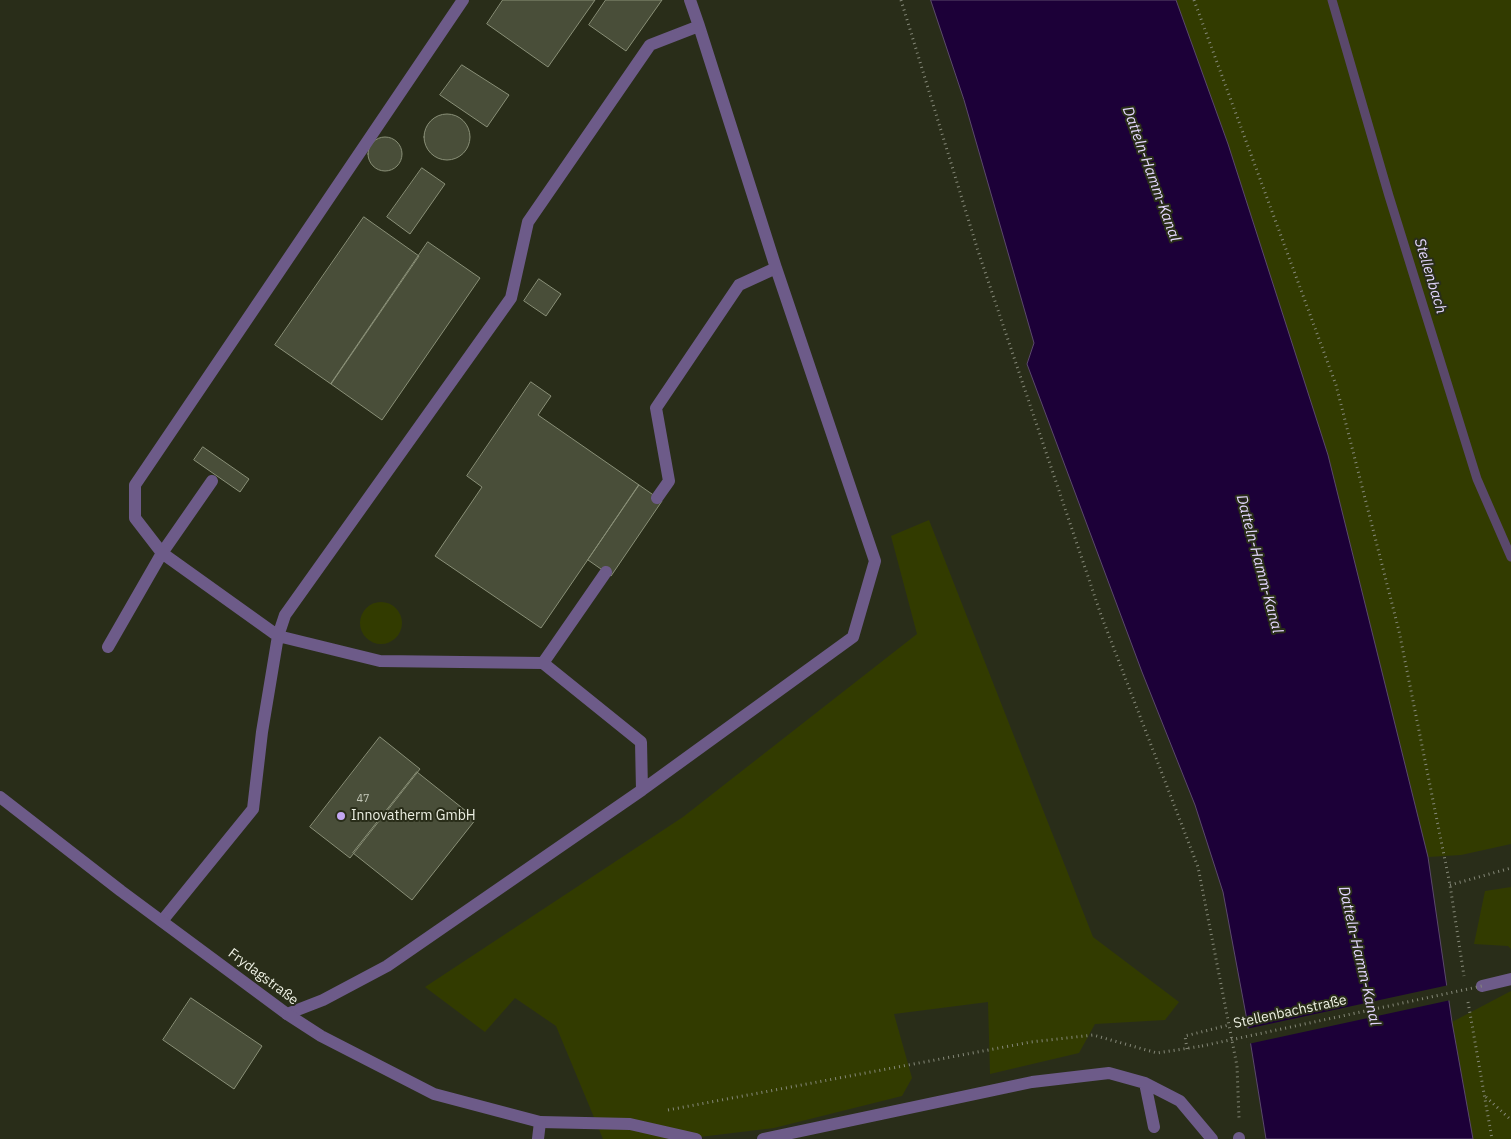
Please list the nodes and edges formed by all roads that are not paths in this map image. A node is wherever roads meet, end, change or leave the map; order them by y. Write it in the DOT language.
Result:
graph roads {
  1 [pos="463,0"];
  2 [pos="690,0"];
  3 [pos="699,26"];
  4 [pos="776,268"];
  5 [pos="212,481"];
  6 [pos="657,498"];
  7 [pos="162,553"];
  8 [pos="606,572"];
  9 [pos="278,636"];
  10 [pos="108,647"];
  11 [pos="543,663"];
  12 [pos="642,790"];
  13 [pos="0,797"];
  14 [pos="162,921"];
  15 [pos="1511,978"];
  16 [pos="1482,986"];
  17 [pos="287,1014"];
  18 [pos="1145,1083"];
  19 [pos="540,1122"];
  20 [pos="1154,1127"];
  21 [pos="538,1139"];
  22 [pos="696,1139"];
  23 [pos="762,1139"];
  24 [pos="1212,1139"];
  1 -- 7 [label="street"];
  2 -- 3 [label="street"];
  3 -- 4 [label="street"];
  3 -- 9 [label="street"];
  4 -- 6 [label="street"];
  4 -- 12 [label="street"];
  5 -- 7 [label="street"];
  7 -- 9 [label="street"];
  7 -- 10 [label="street"];
  8 -- 11 [label="street"];
  9 -- 11 [label="street"];
  9 -- 14 [label="street"];
  11 -- 12 [label="street"];
  12 -- 17 [label="street"];
  13 -- 14 [label="street, Frydagstraße"];
  14 -- 17 [label="street, Frydagstraße"];
  15 -- 16 [label="street"];
  17 -- 19 [label="street, Frydagstraße"];
  18 -- 20 [label="street"];
  18 -- 23 [label="street"];
  18 -- 24 [label="street"];
  19 -- 21 [label="street"];
  19 -- 22 [label="street, Frydagstraße"];
}
